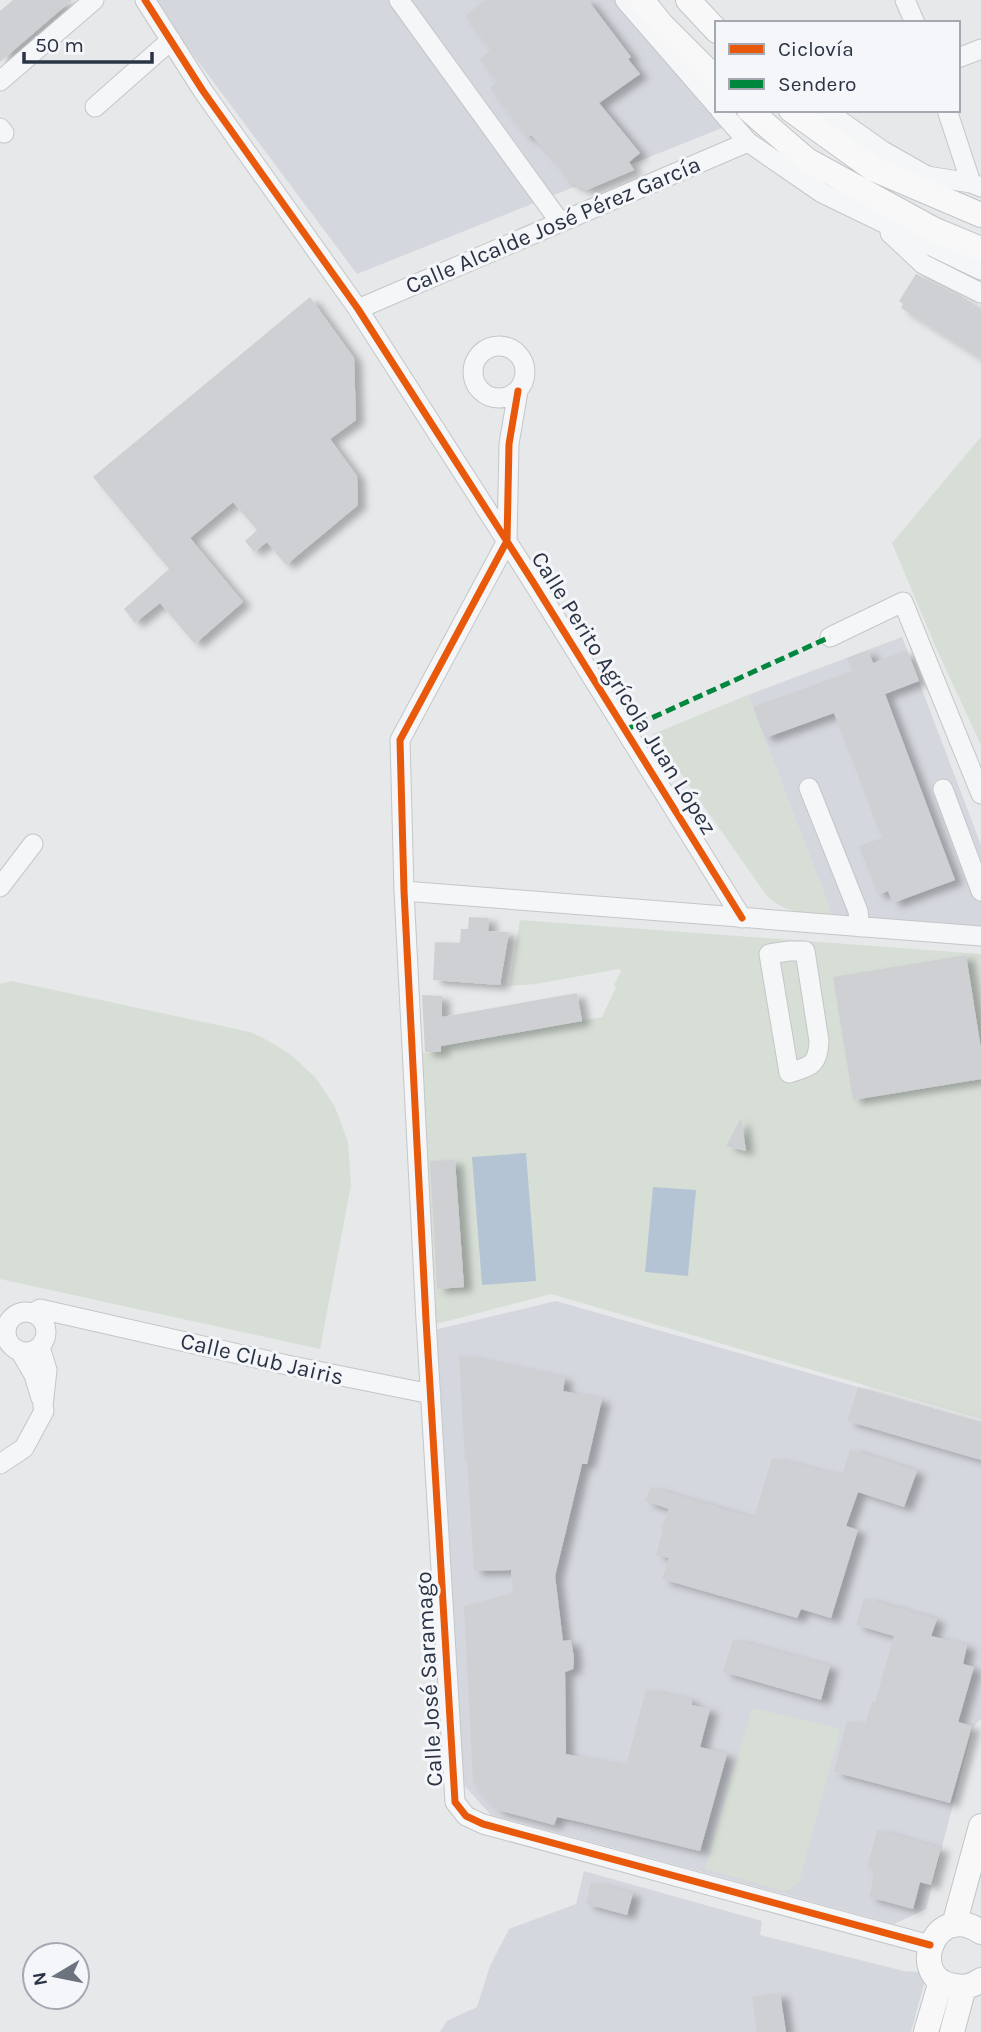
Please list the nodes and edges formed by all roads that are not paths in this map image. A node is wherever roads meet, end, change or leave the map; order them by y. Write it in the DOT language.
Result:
graph roads {
  1 [pos="94,0"];
  2 [pos="145,0"];
  3 [pos="399,0"];
  4 [pos="625,0"];
  5 [pos="642,0"];
  6 [pos="688,0"];
  7 [pos="703,0"];
  8 [pos="905,0"];
  9 [pos="724,21"];
  10 [pos="914,21"];
  11 [pos="715,29"];
  12 [pos="171,40"];
  13 [pos="981,49"];
  14 [pos="960,57"];
  15 [pos="715,78"];
  16 [pos="0,81"];
  17 [pos="715,105"];
  18 [pos="95,107"];
  19 [pos="722,112"];
  20 [pos="752,112"];
  21 [pos="794,112"];
  22 [pos="828,112"];
  23 [pos="948,112"];
  24 [pos="748,142"];
  25 [pos="976,185"];
  26 [pos="981,215"];
  27 [pos="874,218"];
  28 [pos="560,222"];
  29 [pos="981,249"];
  30 [pos="981,270"];
  31 [pos="981,293"];
  32 [pos="358,309"];
  33 [pos="518,391"];
  34 [pos="507,541"];
  35 [pos="830,637"];
  36 [pos="809,788"];
  37 [pos="943,789"];
  38 [pos="981,794"];
  39 [pos="33,844"];
  40 [pos="0,887"];
  41 [pos="404,891"];
  42 [pos="981,891"];
  43 [pos="742,918"];
  44 [pos="786,922"];
  45 [pos="860,927"];
  46 [pos="981,936"];
  47 [pos="789,951"];
  48 [pos="34,1313"];
  49 [pos="93,1321"];
  50 [pos="7,1335"];
  51 [pos="42,1344"];
  52 [pos="431,1394"];
  53 [pos="43,1406"];
  54 [pos="0,1464"];
  55 [pos="981,1826"];
  56 [pos="954,1924"];
  57 [pos="981,1932"];
  58 [pos="930,1945"];
  59 [pos="940,1981"];
  60 [pos="973,1983"];
  61 [pos="926,2032"];
  62 [pos="952,2032"];
  1 -- 16 [label="street"];
  2 -- 12 [label="street, Calle Perito Agrícola Juan López"];
  3 -- 28 [label="street"];
  4 -- 17 [label="street"];
  5 -- 15 [label="main road"];
  6 -- 11 [label="main road"];
  7 -- 9 [label="street"];
  8 -- 10 [label="street"];
  12 -- 18 [label="street"];
  12 -- 32 [label="street, Calle Perito Agrícola Juan López"];
  13 -- 14 [label="street"];
  19 -- 24 [label="street"];
  20 -- 29 [label="main road"];
  21 -- 26 [label="main road"];
  22 -- 25 [label="street"];
  23 -- 25 [label="street"];
  24 -- 27 [label="street"];
  24 -- 28 [label="street, Calle Alcalde José Pérez García"];
  27 -- 30 [label="street"];
  27 -- 31 [label="street"];
  28 -- 32 [label="street, Calle Alcalde José Pérez García"];
  32 -- 34 [label="street, Calle Perito Agrícola Juan López"];
  33 -- 34 [label="street"];
  34 -- 41 [label="street, Calle José Saramago"];
  34 -- 43 [label="street, Calle Perito Agrícola Juan López"];
  35 -- 38 [label="street"];
  36 -- 45 [label="street"];
  37 -- 42 [label="street"];
  39 -- 40 [label="street"];
  41 -- 43 [label="street"];
  41 -- 52 [label="street, Calle José Saramago"];
  43 -- 44 [label="street"];
  44 -- 45 [label="street"];
  44 -- 47 [label="street"];
  45 -- 46 [label="street"];
  47 -- 47 [label="street"];
  48 -- 49 [label="street, Calle Club Jairis"];
  48 -- 50 [label="street"];
  48 -- 51 [label="street"];
  49 -- 51 [label="street"];
  49 -- 52 [label="street, Calle Club Jairis"];
  50 -- 51 [label="street"];
  50 -- 53 [label="street"];
  51 -- 53 [label="street"];
  52 -- 58 [label="street, Calle José Saramago"];
  53 -- 54 [label="street"];
  55 -- 56 [label="main road"];
  56 -- 57 [label="main road"];
  56 -- 58 [label="main road"];
  58 -- 59 [label="main road"];
  59 -- 60 [label="main road"];
  59 -- 61 [label="main road"];
  60 -- 62 [label="main road"];
}
